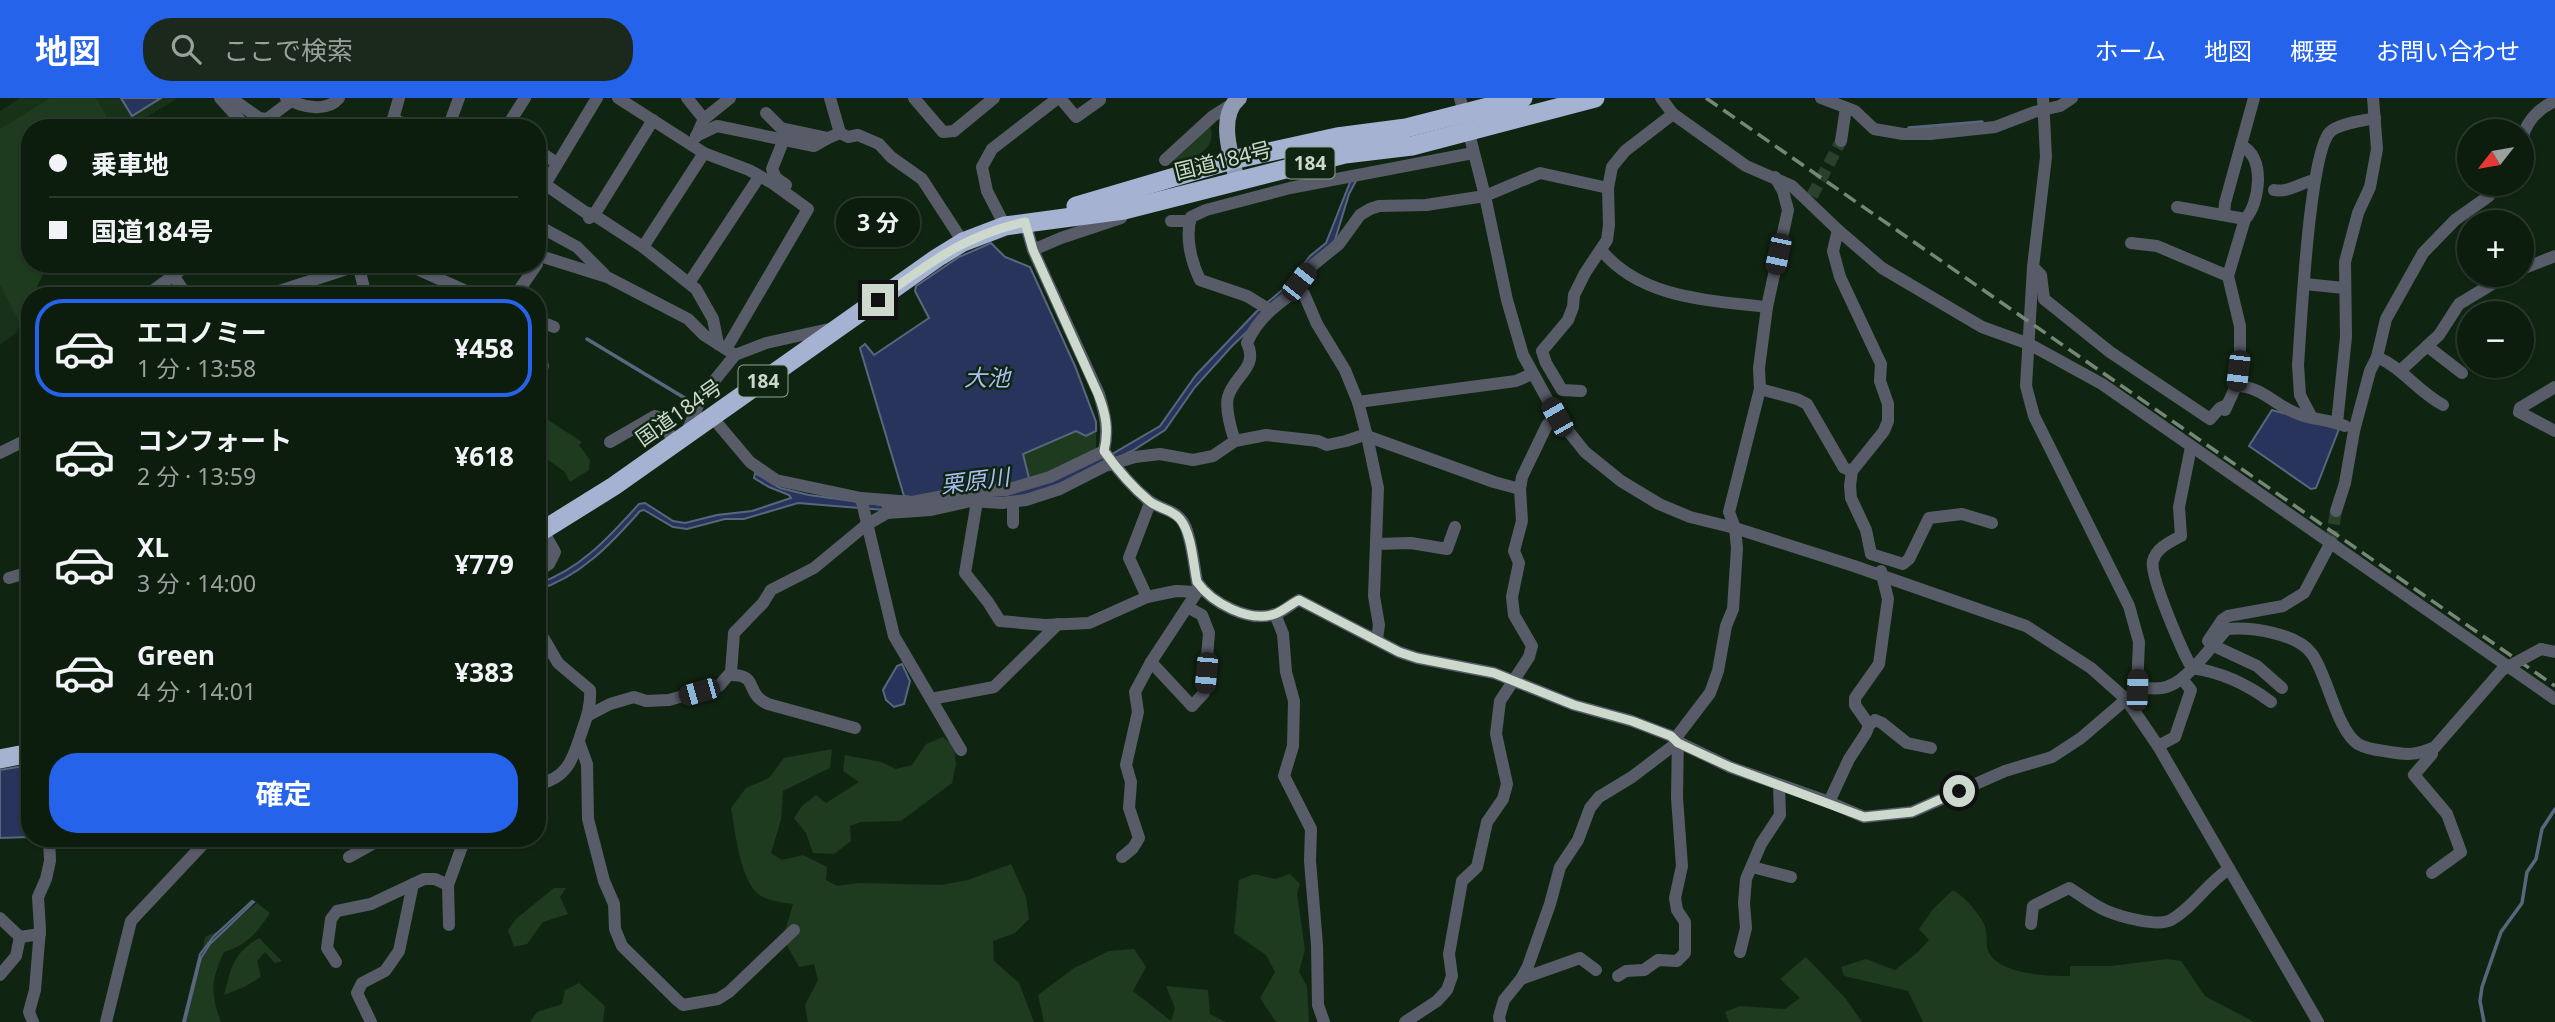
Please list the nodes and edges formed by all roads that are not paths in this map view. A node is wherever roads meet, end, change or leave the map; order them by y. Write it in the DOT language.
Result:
graph roads {
  1 [pos="220,98"];
  2 [pos="231,98"];
  3 [pos="339,98"];
  4 [pos="399,98"];
  5 [pos="458,98"];
  6 [pos="526,98"];
  7 [pos="597,98"];
  8 [pos="618,98"];
  9 [pos="687,98"];
  10 [pos="730,98"];
  11 [pos="830,98"];
  12 [pos="914,98"];
  13 [pos="1060,98"];
  14 [pos="1523,98"];
  15 [pos="1595,98"];
  16 [pos="1661,98"];
  17 [pos="1821,98"];
  18 [pos="2072,98"];
  19 [pos="2254,98"];
  20 [pos="2373,98"];
  21 [pos="289,99"];
  22 [pos="992,99"];
  23 [pos="1100,100"];
  24 [pos="1236,101"];
  25 [pos="2555,101"];
  26 [pos="2044,104"];
  27 [pos="1846,108"];
  28 [pos="766,113"];
  29 [pos="1673,114"];
  30 [pos="1464,115"];
  31 [pos="2375,118"];
  32 [pos="239,119"];
  33 [pos="391,119"];
  34 [pos="451,119"];
  35 [pos="512,119"];
  36 [pos="704,119"];
  37 [pos="2531,119"];
  38 [pos="653,120"];
  39 [pos="834,136"];
  40 [pos="785,139"];
  41 [pos="695,140"];
  42 [pos="1842,141"];
  43 [pos="2241,146"];
  44 [pos="704,153"];
  45 [pos="1472,153"];
  46 [pos="546,156"];
  47 [pos="1165,160"];
  48 [pos="1232,160"];
  49 [pos="557,163"];
  50 [pos="758,177"];
  51 [pos="1775,177"];
  52 [pos="1237,180"];
  53 [pos="2314,180"];
  54 [pos="792,188"];
  55 [pos="1608,188"];
  56 [pos="2274,190"];
  57 [pos="1485,196"];
  58 [pos="2489,196"];
  59 [pos="560,205"];
  60 [pos="2177,207"];
  61 [pos="1124,210"];
  62 [pos="2224,214"];
  63 [pos="594,215"];
  64 [pos="2245,219"];
  65 [pos="1171,220"];
  66 [pos="1190,221"];
  67 [pos="1015,224"];
  68 [pos="546,230"];
  69 [pos="1838,230"];
  70 [pos="963,242"];
  71 [pos="2131,243"];
  72 [pos="643,247"];
  73 [pos="1033,250"];
  74 [pos="1602,251"];
  75 [pos="2555,256"];
  76 [pos="546,261"];
  77 [pos="2534,264"];
  78 [pos="2033,267"];
  79 [pos="176,273"];
  80 [pos="335,273"];
  81 [pos="426,273"];
  82 [pos="173,275"];
  83 [pos="607,276"];
  84 [pos="2228,276"];
  85 [pos="689,283"];
  86 [pos="2305,284"];
  87 [pos="159,287"];
  88 [pos="181,287"];
  89 [pos="292,287"];
  90 [pos="458,287"];
  91 [pos="2487,287"];
  92 [pos="2344,288"];
  93 [pos="1299,289"];
  94 [pos="1767,307"];
  95 [pos="1267,308"];
  96 [pos="546,324"];
  97 [pos="554,327"];
  98 [pos="838,327"];
  99 [pos="2029,344"];
  100 [pos="2427,346"];
  101 [pos="726,349"];
  102 [pos="1542,351"];
  103 [pos="1523,355"];
  104 [pos="2377,357"];
  105 [pos="2457,369"];
  106 [pos="2401,370"];
  107 [pos="1532,374"];
  108 [pos="2236,386"];
  109 [pos="2555,387"];
  110 [pos="1760,389"];
  111 [pos="1581,391"];
  112 [pos="1358,402"];
  113 [pos="2443,405"];
  114 [pos="712,417"];
  115 [pos="1557,417"];
  116 [pos="2312,418"];
  117 [pos="2337,423"];
  118 [pos="2555,430"];
  119 [pos="2354,431"];
  120 [pos="1367,436"];
  121 [pos="680,439"];
  122 [pos="1235,441"];
  123 [pos="21,442"];
  124 [pos="610,442"];
  125 [pos="2191,447"];
  126 [pos="0,453"];
  127 [pos="1109,458"];
  128 [pos="1852,471"];
  129 [pos="1520,489"];
  130 [pos="977,501"];
  131 [pos="862,503"];
  132 [pos="1013,503"];
  133 [pos="1150,503"];
  134 [pos="887,507"];
  135 [pos="2336,511"];
  136 [pos="1013,523"];
  137 [pos="1992,523"];
  138 [pos="866,525"];
  139 [pos="1455,527"];
  140 [pos="546,528"];
  141 [pos="1735,528"];
  142 [pos="546,540"];
  143 [pos="2331,542"];
  144 [pos="1376,544"];
  145 [pos="1882,557"];
  146 [pos="546,566"];
  147 [pos="21,575"];
  148 [pos="1880,575"];
  149 [pos="9,578"];
  150 [pos="1200,591"];
  151 [pos="1147,597"];
  152 [pos="1189,608"];
  153 [pos="1275,614"];
  154 [pos="1058,624"];
  155 [pos="1377,639"];
  156 [pos="546,642"];
  157 [pos="2210,647"];
  158 [pos="2555,652"];
  159 [pos="1151,662"];
  160 [pos="2192,668"];
  161 [pos="729,675"];
  162 [pos="2182,679"];
  163 [pos="1512,680"];
  164 [pos="2282,688"];
  165 [pos="2137,690"];
  166 [pos="931,699"];
  167 [pos="2126,699"];
  168 [pos="2555,699"];
  169 [pos="2270,702"];
  170 [pos="589,715"];
  171 [pos="1869,725"];
  172 [pos="855,728"];
  173 [pos="579,742"];
  174 [pos="1678,743"];
  175 [pos="2158,746"];
  176 [pos="1931,748"];
  177 [pos="2432,748"];
  178 [pos="961,750"];
  179 [pos="21,755"];
  180 [pos="0,759"];
  181 [pos="546,780"];
  182 [pos="1779,785"];
  183 [pos="1829,802"];
  184 [pos="49,847"];
  185 [pos="200,847"];
  186 [pos="368,847"];
  187 [pos="462,847"];
  188 [pos="1122,857"];
  189 [pos="349,858"];
  190 [pos="1752,867"];
  191 [pos="2229,869"];
  192 [pos="2432,873"];
  193 [pos="1791,877"];
  194 [pos="413,884"];
  195 [pos="448,885"];
  196 [pos="0,918"];
  197 [pos="2031,924"];
  198 [pos="449,925"];
  199 [pos="794,930"];
  200 [pos="40,934"];
  201 [pos="19,937"];
  202 [pos="1741,952"];
  203 [pos="336,962"];
  204 [pos="1596,970"];
  205 [pos="0,975"];
  206 [pos="1618,976"];
  207 [pos="1521,979"];
  208 [pos="33,1022"];
  209 [pos="106,1022"];
  210 [pos="371,1022"];
  211 [pos="1324,1022"];
  212 [pos="1405,1022"];
  213 [pos="1500,1022"];
  214 [pos="2318,1022"];
  1 -- 32 [label="street"];
  2 -- 21 [label="street"];
  3 -- 21 [label="street"];
  4 -- 33 [label="street"];
  5 -- 34 [label="street"];
  6 -- 35 [label="street"];
  7 -- 49 [label="street"];
  8 -- 38 [label="street"];
  9 -- 36 [label="street"];
  10 -- 36 [label="street"];
  11 -- 39 [label="street"];
  12 -- 22 [label="street"];
  13 -- 23 [label="street"];
  13 -- 67 [label="street"];
  14 -- 30 [label="highway, 国道184号 / 184"];
  15 -- 30 [label="highway, 国道184号 / 184"];
  16 -- 29 [label="street"];
  17 -- 27 [label="street"];
  18 -- 26 [label="street"];
  19 -- 43 [label="street"];
  20 -- 31 [label="street"];
  24 -- 47 [label="street"];
  24 -- 48 [label="main road"];
  25 -- 37 [label="street"];
  26 -- 27 [label="street"];
  26 -- 78 [label="street"];
  27 -- 42 [label="street"];
  28 -- 39 [label="street"];
  29 -- 51 [label="street"];
  29 -- 55 [label="street"];
  30 -- 45 [label="street"];
  30 -- 48 [label="highway, 国道184号 / 184"];
  30 -- 52 [label="highway, 国道184号 / 184"];
  31 -- 53 [label="street"];
  31 -- 92 [label="street"];
  36 -- 41 [label="street"];
  38 -- 41 [label="street"];
  38 -- 63 [label="street"];
  39 -- 40 [label="street"];
  39 -- 70 [label="street"];
  40 -- 41 [label="street"];
  40 -- 54 [label="street"];
  41 -- 44 [label="street"];
  43 -- 62 [label="street"];
  43 -- 64 [label="street"];
  44 -- 50 [label="street"];
  44 -- 72 [label="street"];
  45 -- 57 [label="street"];
  45 -- 66 [label="street"];
  46 -- 49 [label="street"];
  48 -- 52 [label="main road"];
  48 -- 67 [label="highway, 国道184号 / 184"];
  49 -- 63 [label="street"];
  50 -- 85 [label="street"];
  50 -- 101 [label="street"];
  51 -- 69 [label="street"];
  51 -- 94 [label="street"];
  52 -- 61 [label="highway, 国道184号 / 184"];
  53 -- 56 [label="street"];
  53 -- 86 [label="street"];
  55 -- 57 [label="street"];
  55 -- 74 [label="street"];
  57 -- 93 [label="street"];
  57 -- 103 [label="street"];
  58 -- 104 [label="street"];
  59 -- 63 [label="street"];
  60 -- 62 [label="street"];
  61 -- 67 [label="highway, 国道184号 / 184"];
  61 -- 73 [label="street"];
  62 -- 64 [label="street"];
  63 -- 72 [label="street"];
  64 -- 84 [label="street"];
  65 -- 66 [label="street"];
  66 -- 95 [label="street"];
  67 -- 70 [label="highway, 国道184号 / 184"];
  67 -- 73 [label="street"];
  68 -- 83 [label="street"];
  69 -- 99 [label="street"];
  69 -- 128 [label="street"];
  70 -- 98 [label="highway, 国道184号 / 184"];
  71 -- 84 [label="street"];
  72 -- 85 [label="street"];
  73 -- 127 [label="street"];
  74 -- 94 [label="street"];
  74 -- 102 [label="street"];
  75 -- 77 [label="street"];
  76 -- 83 [label="street"];
  78 -- 99 [label="street"];
  78 -- 108 [label="street"];
  79 -- 82 [label="street"];
  80 -- 89 [label="street"];
  81 -- 90 [label="street"];
  82 -- 87 [label="street"];
  82 -- 88 [label="street"];
  83 -- 101 [label="street"];
  84 -- 108 [label="street"];
  85 -- 101 [label="street"];
  86 -- 92 [label="street"];
  86 -- 116 [label="street"];
  91 -- 100 [label="street"];
  92 -- 117 [label="street"];
  93 -- 95 [label="street"];
  93 -- 112 [label="street"];
  94 -- 110 [label="street"];
  95 -- 122 [label="street"];
  96 -- 97 [label="street"];
  98 -- 101 [label="street"];
  98 -- 114 [label="highway, 国道184号 / 184"];
  99 -- 125 [label="street"];
  99 -- 165 [label="street"];
  100 -- 105 [label="street"];
  100 -- 106 [label="street"];
  101 -- 121 [label="street"];
  102 -- 103 [label="street"];
  102 -- 111 [label="street"];
  103 -- 107 [label="street"];
  104 -- 106 [label="street"];
  104 -- 119 [label="street"];
  106 -- 113 [label="street"];
  107 -- 112 [label="street"];
  107 -- 115 [label="street"];
  108 -- 116 [label="street"];
  109 -- 118 [label="street"];
  110 -- 128 [label="street"];
  110 -- 141 [label="street"];
  112 -- 120 [label="street"];
  114 -- 121 [label="highway, 国道184号 / 184"];
  114 -- 131 [label="street"];
  115 -- 129 [label="street"];
  115 -- 141 [label="street"];
  116 -- 117 [label="street"];
  117 -- 119 [label="street"];
  119 -- 135 [label="street"];
  120 -- 122 [label="street"];
  120 -- 129 [label="street"];
  120 -- 144 [label="street"];
  121 -- 124 [label="street"];
  121 -- 140 [label="highway, 国道184号 / 184"];
  122 -- 127 [label="street"];
  123 -- 126 [label="street"];
  125 -- 143 [label="street"];
  125 -- 160 [label="street"];
  127 -- 132 [label="street"];
  127 -- 133 [label="street"];
  127 -- 134 [label="street"];
  128 -- 145 [label="street"];
  129 -- 163 [label="street"];
  130 -- 132 [label="street"];
  130 -- 134 [label="street"];
  130 -- 154 [label="street"];
  131 -- 134 [label="street"];
  131 -- 138 [label="street"];
  132 -- 136 [label="street"];
  133 -- 150 [label="street"];
  133 -- 151 [label="street"];
  134 -- 138 [label="street"];
  137 -- 145 [label="street"];
  138 -- 161 [label="street"];
  138 -- 166 [label="street"];
  139 -- 144 [label="street"];
  141 -- 148 [label="street"];
  141 -- 174 [label="street"];
  142 -- 146 [label="street"];
  143 -- 157 [label="street"];
  143 -- 168 [label="street"];
  144 -- 155 [label="street"];
  145 -- 148 [label="street"];
  147 -- 149 [label="street"];
  148 -- 167 [label="street"];
  148 -- 171 [label="street"];
  150 -- 151 [label="street"];
  150 -- 152 [label="street"];
  150 -- 153 [label="street"];
  151 -- 154 [label="street"];
  152 -- 159 [label="street"];
  152 -- 159 [label="street"];
  153 -- 155 [label="street"];
  153 -- 211 [label="street"];
  154 -- 166 [label="street"];
  155 -- 163 [label="street"];
  156 -- 170 [label="street"];
  157 -- 160 [label="street"];
  157 -- 164 [label="street"];
  157 -- 177 [label="street"];
  158 -- 177 [label="street, bridge"];
  159 -- 188 [label="street"];
  160 -- 162 [label="street"];
  160 -- 169 [label="street"];
  161 -- 170 [label="street"];
  161 -- 172 [label="street"];
  162 -- 165 [label="street"];
  162 -- 175 [label="street"];
  163 -- 174 [label="street"];
  163 -- 212 [label="street"];
  165 -- 167 [label="street"];
  166 -- 178 [label="street"];
  167 -- 175 [label="street"];
  167 -- 183 [label="street"];
  170 -- 173 [label="street"];
  171 -- 176 [label="street"];
  171 -- 183 [label="street"];
  173 -- 181 [label="street"];
  173 -- 199 [label="street"];
  174 -- 182 [label="street"];
  174 -- 206 [label="street"];
  174 -- 207 [label="street"];
  175 -- 191 [label="street"];
  177 -- 192 [label="street"];
  179 -- 180 [label="highway"];
  182 -- 183 [label="street"];
  182 -- 190 [label="street"];
  184 -- 200 [label="street"];
  185 -- 209 [label="street"];
  186 -- 189 [label="street"];
  187 -- 195 [label="street"];
  190 -- 193 [label="street"];
  190 -- 202 [label="street"];
  191 -- 197 [label="street"];
  191 -- 214 [label="street"];
  194 -- 195 [label="street"];
  194 -- 203 [label="street"];
  194 -- 210 [label="street"];
  195 -- 198 [label="street"];
  196 -- 201 [label="street"];
  200 -- 201 [label="street"];
  200 -- 208 [label="street"];
  201 -- 205 [label="street"];
  204 -- 207 [label="street"];
  207 -- 213 [label="street"];
}
